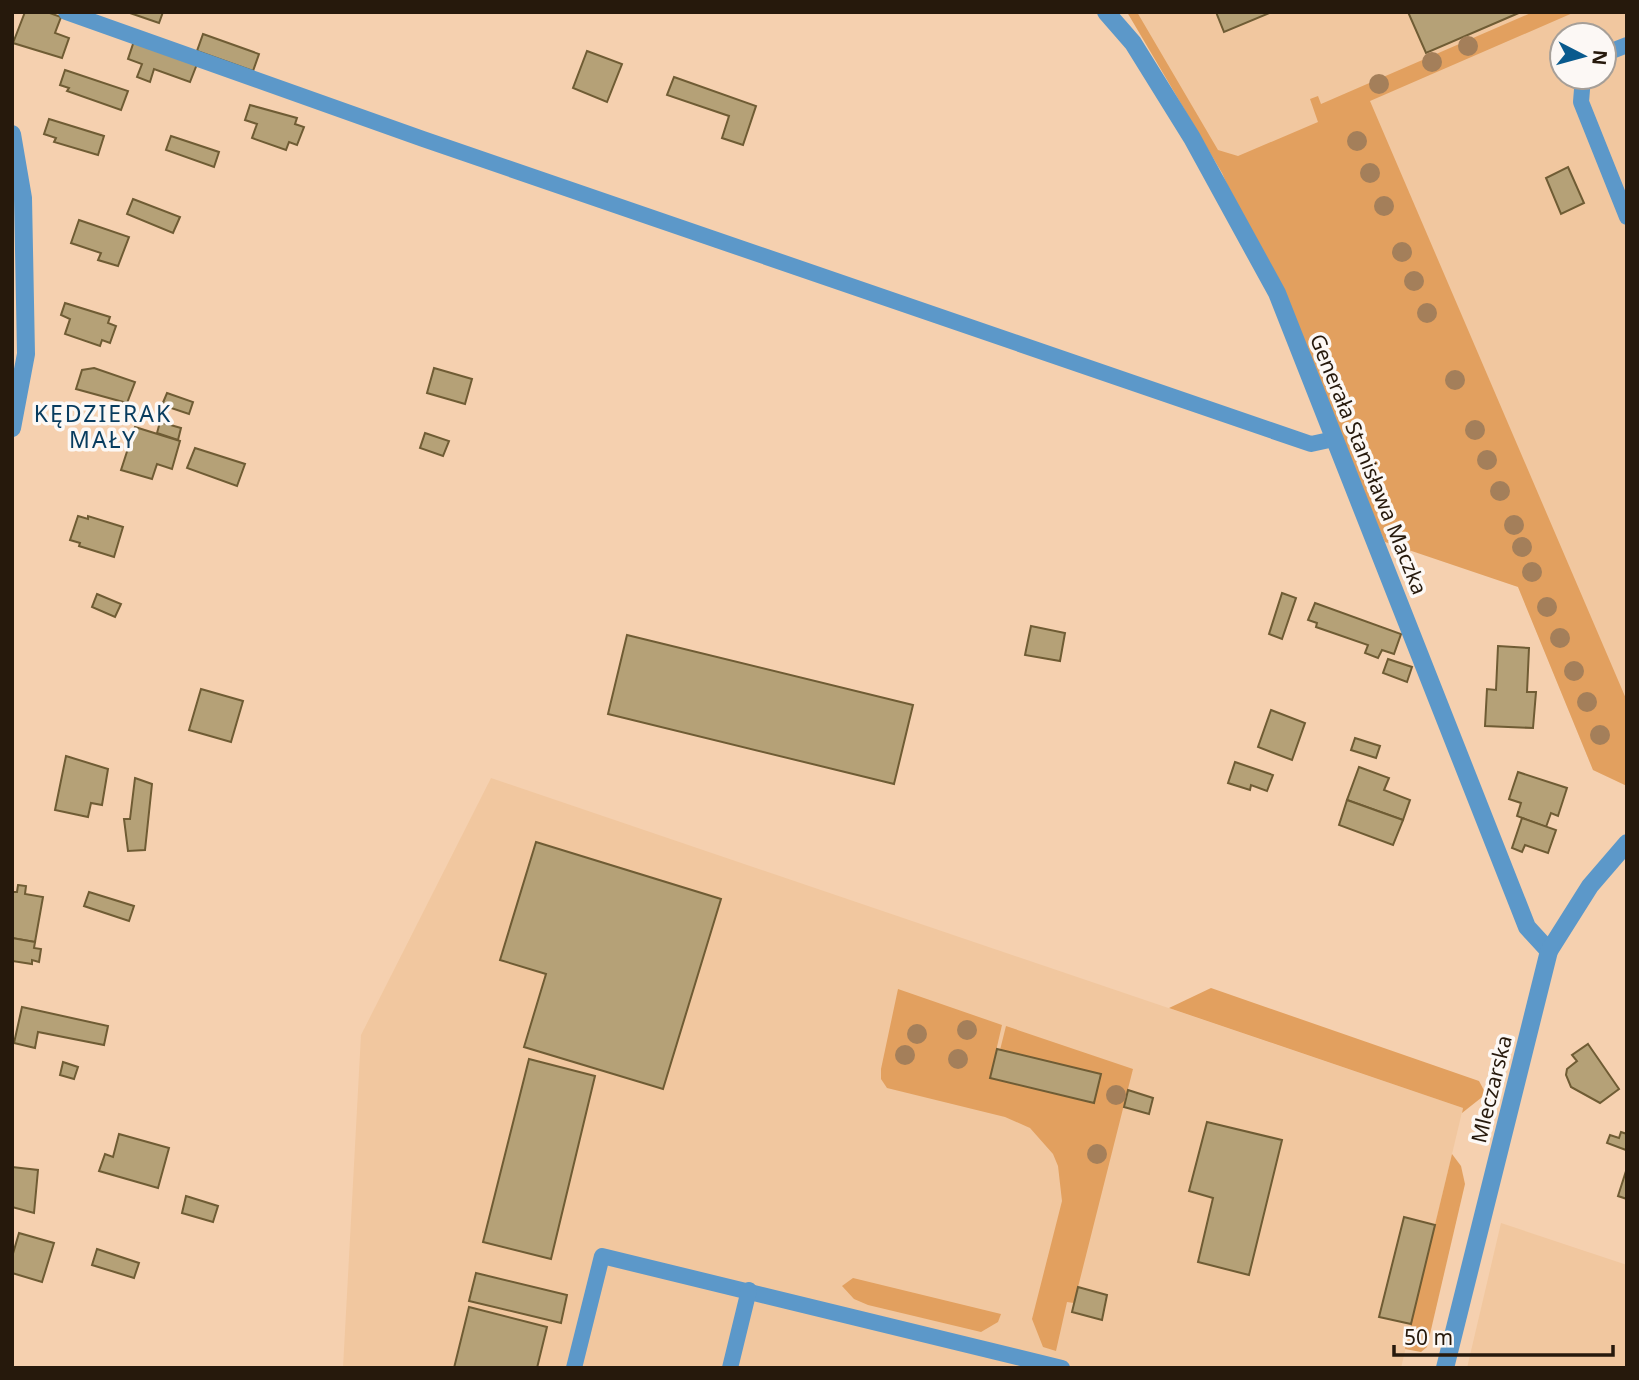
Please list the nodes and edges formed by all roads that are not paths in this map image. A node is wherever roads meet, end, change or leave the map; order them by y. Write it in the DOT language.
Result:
graph roads {
  1 [pos="66,12"];
  2 [pos="1106,12"];
  3 [pos="1582,91"];
  4 [pos="12,134"];
  5 [pos="1627,217"];
  6 [pos="12,428"];
  7 [pos="1334,439"];
  8 [pos="1627,844"];
  9 [pos="1549,951"];
  10 [pos="749,1290"];
  11 [pos="574,1368"];
  12 [pos="730,1368"];
  13 [pos="1062,1368"];
  14 [pos="1445,1368"];
  1 -- 7 [label="lane"];
  2 -- 7 [label="street, Generała Stanisława Maczka"];
  3 -- 5 [label="lane"];
  4 -- 6 [label="street"];
  7 -- 9 [label="street, Generała Stanisława Maczka"];
  8 -- 9 [label="street, Mleczarska"];
  9 -- 14 [label="street, Mleczarska"];
  10 -- 11 [label="lane"];
  10 -- 12 [label="lane"];
  10 -- 13 [label="lane"];
}
